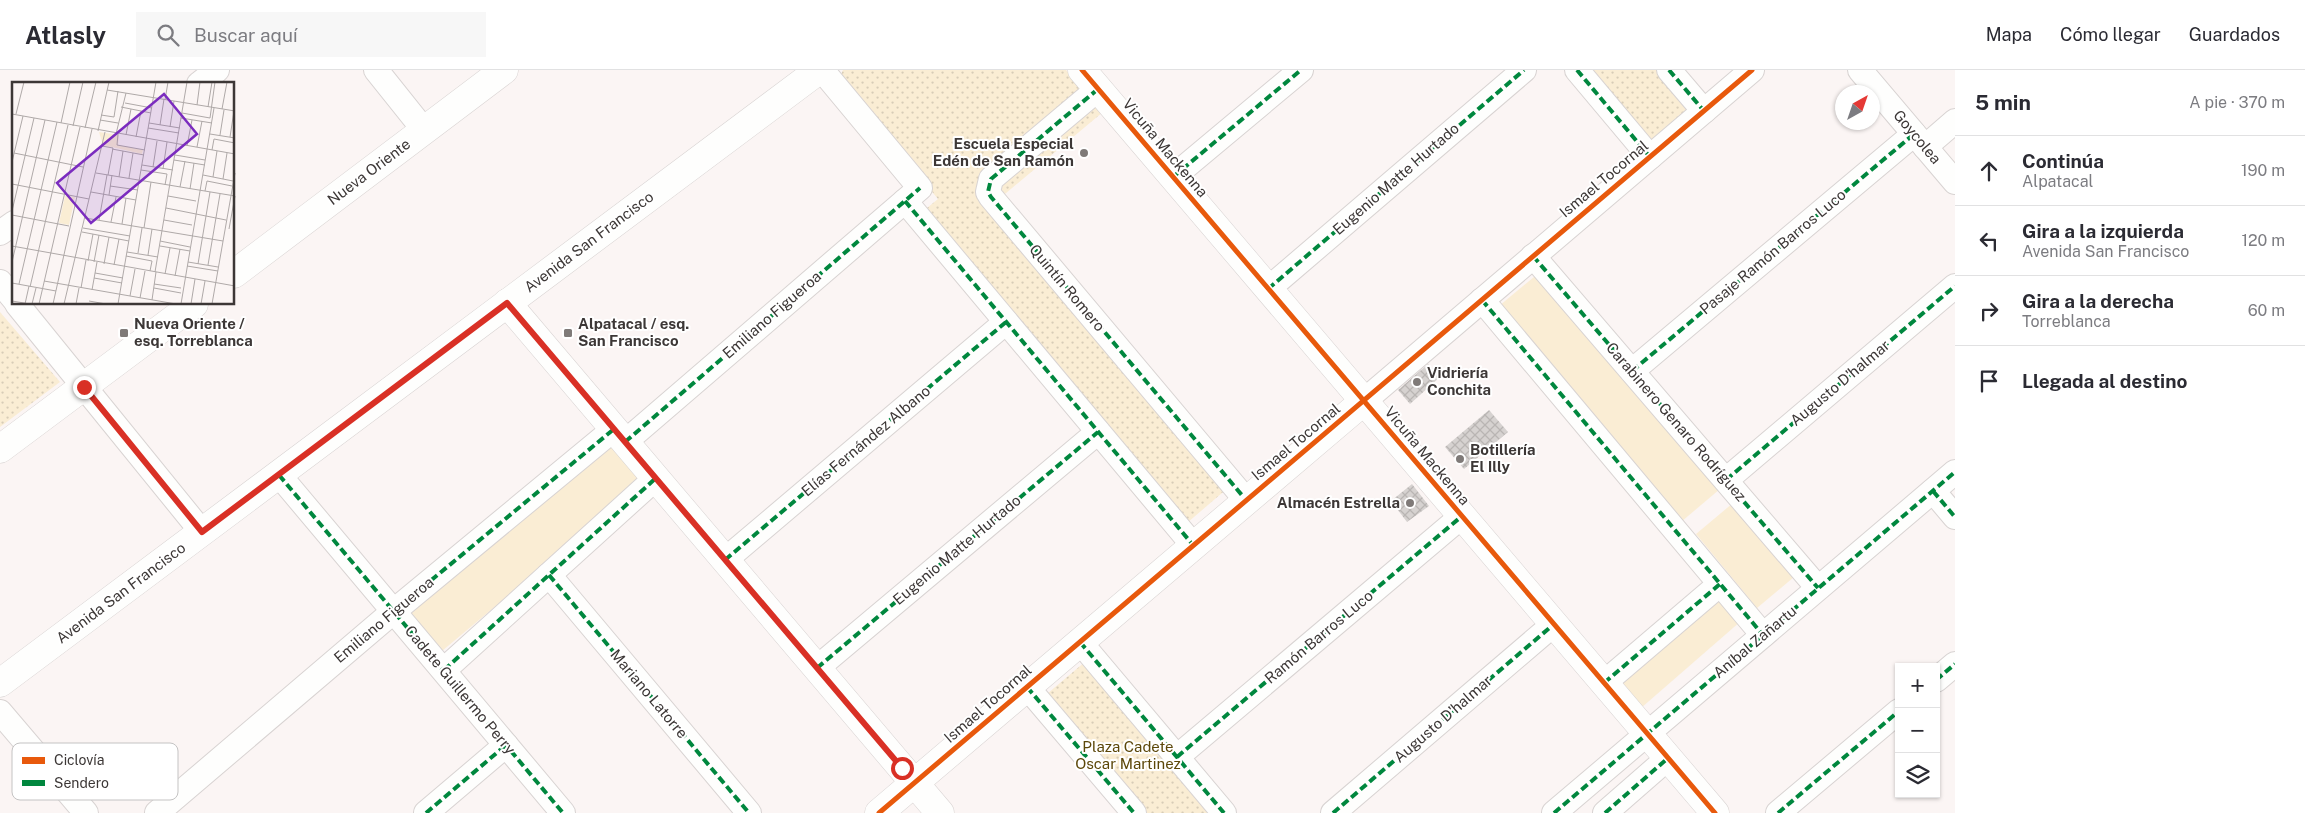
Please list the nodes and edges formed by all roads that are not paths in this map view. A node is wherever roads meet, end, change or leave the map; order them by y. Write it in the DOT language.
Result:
graph roads {
  1 [pos="217,70"];
  2 [pos="376,70"];
  3 [pos="504,70"];
  4 [pos="820,70"];
  5 [pos="1301,70"];
  6 [pos="1524,70"];
  7 [pos="1577,70"];
  8 [pos="1669,70"];
  9 [pos="1752,70"];
  10 [pos="1860,70"];
  11 [pos="1090,79"];
  12 [pos="202,82"];
  13 [pos="1704,111"];
  14 [pos="1955,121"];
  15 [pos="424,130"];
  16 [pos="1920,140"];
  17 [pos="1650,157"];
  18 [pos="1174,177"];
  19 [pos="1955,182"];
  20 [pos="912,195"];
  21 [pos="12,224"];
  22 [pos="0,233"];
  23 [pos="1533,256"];
  24 [pos="235,273"];
  25 [pos="0,282"];
  26 [pos="1955,286"];
  27 [pos="1268,289"];
  28 [pos="12,297"];
  29 [pos="1482,300"];
  30 [pos="507,303"];
  31 [pos="18,305"];
  32 [pos="193,305"];
  33 [pos="1006,322"];
  34 [pos="1632,371"];
  35 [pos="84,387"];
  36 [pos="1364,401"];
  37 [pos="1098,432"];
  38 [pos="619,435"];
  39 [pos="0,449"];
  40 [pos="1955,472"];
  41 [pos="279,474"];
  42 [pos="656,478"];
  43 [pos="1726,480"];
  44 [pos="1932,491"];
  45 [pos="1246,500"];
  46 [pos="1462,516"];
  47 [pos="1955,517"];
  48 [pos="202,532"];
  49 [pos="1193,545"];
  50 [pos="725,560"];
  51 [pos="549,575"];
  52 [pos="1720,584"];
  53 [pos="1818,588"];
  54 [pos="394,611"];
  55 [pos="1554,624"];
  56 [pos="1763,635"];
  57 [pos="1080,642"];
  58 [pos="1955,664"];
  59 [pos="816,668"];
  60 [pos="444,670"];
  61 [pos="1940,677"];
  62 [pos="0,683"];
  63 [pos="1604,683"];
  64 [pos="1027,687"];
  65 [pos="0,712"];
  66 [pos="1895,714"];
  67 [pos="1647,734"];
  68 [pos="26,743"];
  69 [pos="506,745"];
  70 [pos="1177,757"];
  71 [pos="1668,758"];
  72 [pos="915,783"];
  73 [pos="178,795"];
  74 [pos="75,800"];
  75 [pos="172,800"];
  76 [pos="86,813"];
  77 [pos="157,813"];
  78 [pos="426,813"];
  79 [pos="563,813"];
  80 [pos="749,813"];
  81 [pos="880,813"];
  82 [pos="940,813"];
  83 [pos="1134,813"];
  84 [pos="1224,813"];
  85 [pos="1333,813"];
  86 [pos="1554,813"];
  87 [pos="1605,813"];
  88 [pos="1715,813"];
  89 [pos="1778,813"];
  1 -- 12 [label="street"];
  2 -- 15 [label="street"];
  3 -- 15 [label="main road, Nueva Oriente"];
  4 -- 20 [label="street"];
  4 -- 30 [label="main road, Avenida San Francisco"];
  5 -- 18 [label="street"];
  6 -- 27 [label="street, Eugenio Matte Hurtado"];
  7 -- 17 [label="street"];
  8 -- 13 [label="street"];
  9 -- 13 [label="street, Ismael Tocornal"];
  10 -- 16 [label="street, Goycolea"];
  11 -- 18 [label="main road, Vicuña Mackenna"];
  11 -- 45 [label="street, Quintín Romero"];
  13 -- 17 [label="street, Ismael Tocornal"];
  14 -- 16 [label="street, Pasaje Ramón Barros Luco"];
  15 -- 24 [label="main road, Nueva Oriente"];
  16 -- 19 [label="street, Goycolea"];
  16 -- 34 [label="street, Pasaje Ramón Barros Luco"];
  17 -- 23 [label="street, Ismael Tocornal"];
  18 -- 27 [label="main road, Vicuña Mackenna"];
  20 -- 33 [label="street"];
  20 -- 38 [label="street, Emiliano Figueroa"];
  21 -- 22 [label="street"];
  23 -- 29 [label="street, Ismael Tocornal"];
  23 -- 34 [label="street, Carabinero Genaro Rodríguez"];
  25 -- 28 [label="street"];
  26 -- 43 [label="street, Augusto D'halmar"];
  27 -- 36 [label="main road, Vicuña Mackenna"];
  29 -- 36 [label="street, Ismael Tocornal"];
  29 -- 52 [label="street"];
  30 -- 38 [label="main road"];
  30 -- 41 [label="main road, Avenida San Francisco"];
  31 -- 35 [label="street"];
  32 -- 35 [label="main road"];
  33 -- 37 [label="street"];
  33 -- 50 [label="street, Elías Fernández Albano"];
  34 -- 43 [label="street, Carabinero Genaro Rodríguez"];
  35 -- 39 [label="main road"];
  35 -- 48 [label="street"];
  36 -- 45 [label="main road, Ismael Tocornal"];
  36 -- 46 [label="main road, Vicuña Mackenna"];
  37 -- 49 [label="street"];
  37 -- 59 [label="street, Eugenio Matte Hurtado"];
  38 -- 42 [label="main road"];
  38 -- 54 [label="street, Emiliano Figueroa"];
  40 -- 44 [label="street, Aníbal Zañartu"];
  41 -- 48 [label="main road, Avenida San Francisco"];
  41 -- 54 [label="street, Cadete Guillermo Perry"];
  42 -- 50 [label="main road"];
  42 -- 51 [label="street"];
  43 -- 53 [label="street, Carabinero Genaro Rodríguez"];
  44 -- 47 [label="street"];
  44 -- 53 [label="street, Aníbal Zañartu"];
  45 -- 49 [label="main road, Ismael Tocornal"];
  46 -- 55 [label="main road, Vicuña Mackenna"];
  46 -- 70 [label="street, Ramón Barros Luco"];
  48 -- 62 [label="main road, Avenida San Francisco"];
  49 -- 57 [label="main road, Ismael Tocornal"];
  50 -- 59 [label="main road"];
  51 -- 60 [label="street"];
  51 -- 80 [label="street, Mariano Latorre"];
  52 -- 56 [label="street"];
  52 -- 63 [label="street"];
  53 -- 56 [label="street, Aníbal Zañartu"];
  54 -- 60 [label="street, Cadete Guillermo Perry"];
  54 -- 73 [label="street, Emiliano Figueroa"];
  55 -- 63 [label="main road, Vicuña Mackenna"];
  55 -- 85 [label="street, Augusto D'halmar"];
  56 -- 67 [label="street, Aníbal Zañartu"];
  57 -- 64 [label="main road, Ismael Tocornal"];
  57 -- 70 [label="street"];
  58 -- 61 [label="street"];
  59 -- 72 [label="main road"];
  60 -- 69 [label="street, Cadete Guillermo Perry"];
  63 -- 67 [label="main road, Vicuña Mackenna"];
  64 -- 72 [label="main road, Ismael Tocornal"];
  64 -- 83 [label="street"];
  65 -- 68 [label="street"];
  66 -- 89 [label="street"];
  67 -- 71 [label="main road, Vicuña Mackenna"];
  67 -- 86 [label="street, Aníbal Zañartu"];
  69 -- 78 [label="street"];
  69 -- 79 [label="street, Cadete Guillermo Perry"];
  70 -- 84 [label="street"];
  71 -- 87 [label="street"];
  71 -- 88 [label="main road, Vicuña Mackenna"];
  72 -- 81 [label="main road, Ismael Tocornal"];
  72 -- 82 [label="main road"];
  74 -- 76 [label="street"];
  75 -- 77 [label="street, Emiliano Figueroa"];
}
